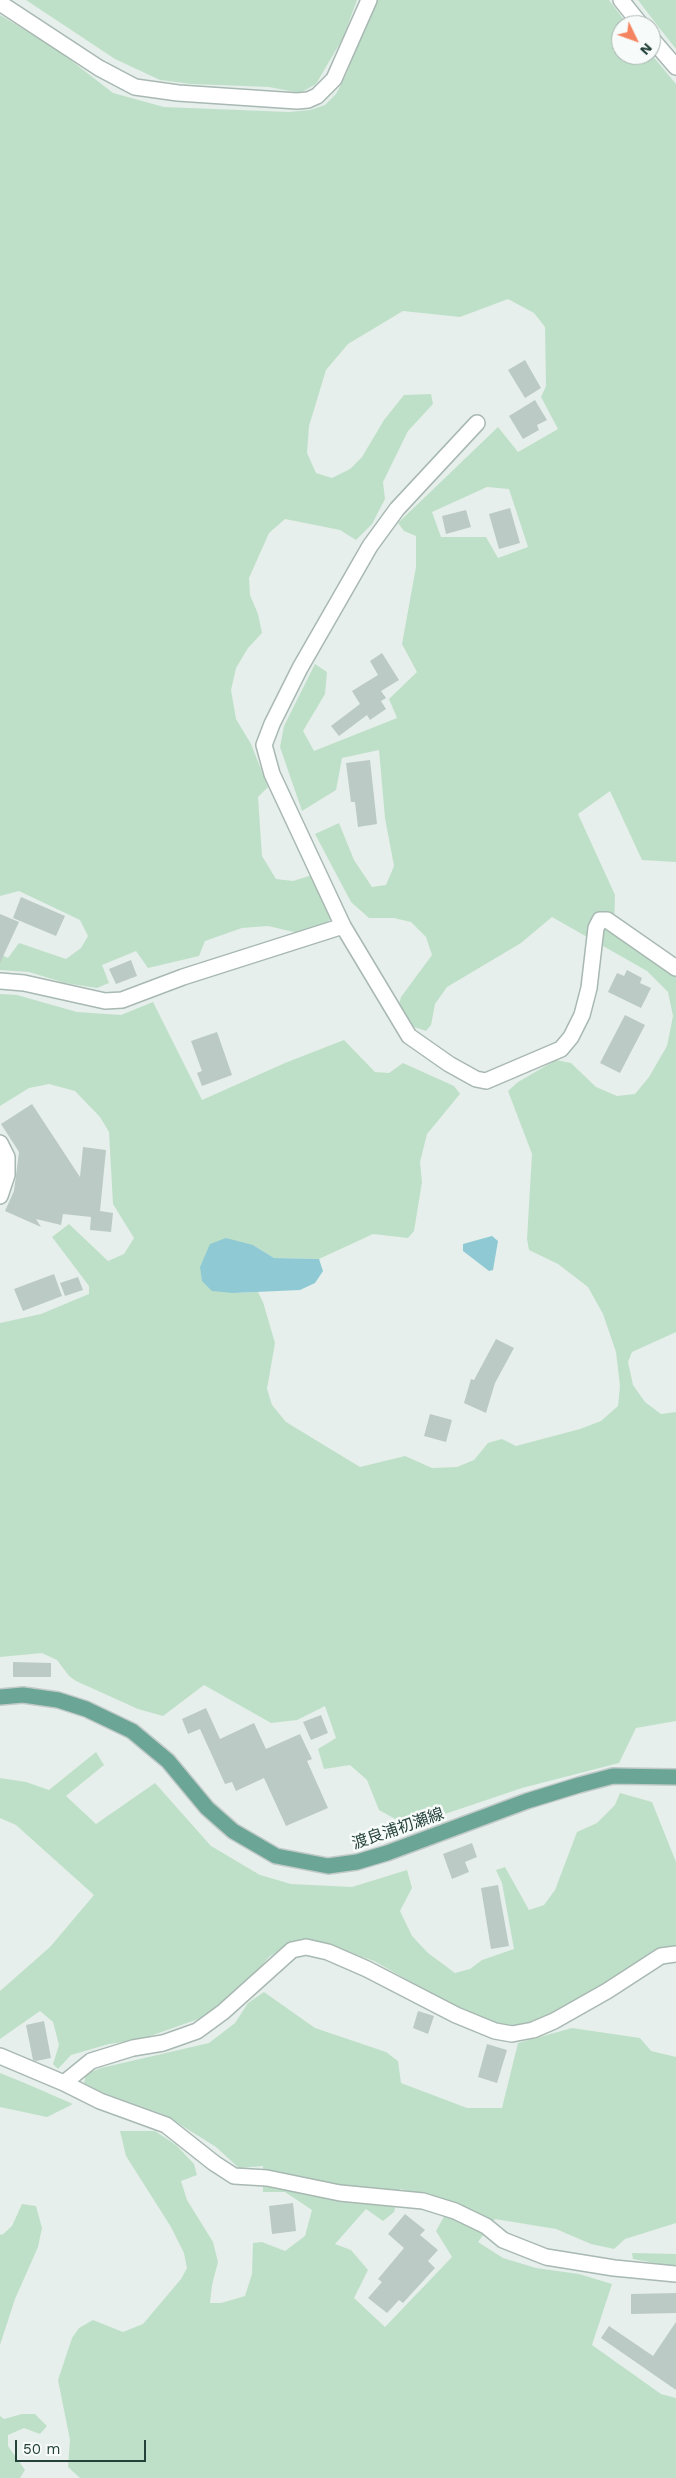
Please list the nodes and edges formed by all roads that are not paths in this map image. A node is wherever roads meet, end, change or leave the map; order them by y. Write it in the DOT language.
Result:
graph roads {
  1 [pos="369,0"];
  2 [pos="621,0"];
  3 [pos="0,3"];
  4 [pos="633,15"];
  5 [pos="661,50"];
  6 [pos="676,67"];
  7 [pos="477,423"];
  8 [pos="343,926"];
  9 [pos="676,968"];
  10 [pos="0,982"];
  11 [pos="0,1143"];
  12 [pos="0,1196"];
  13 [pos="0,1697"];
  14 [pos="676,1777"];
  15 [pos="676,1954"];
  16 [pos="0,2056"];
  17 [pos="64,2083"];
  18 [pos="676,2274"];
  1 -- 3 [label="street"];
  2 -- 4 [label="street"];
  5 -- 6 [label="street"];
  7 -- 8 [label="street"];
  8 -- 9 [label="street"];
  8 -- 10 [label="street"];
  11 -- 12 [label="street"];
  13 -- 14 [label="main road, 渡良浦初瀬線"];
  15 -- 17 [label="street"];
  16 -- 17 [label="street"];
  17 -- 18 [label="street"];
}
